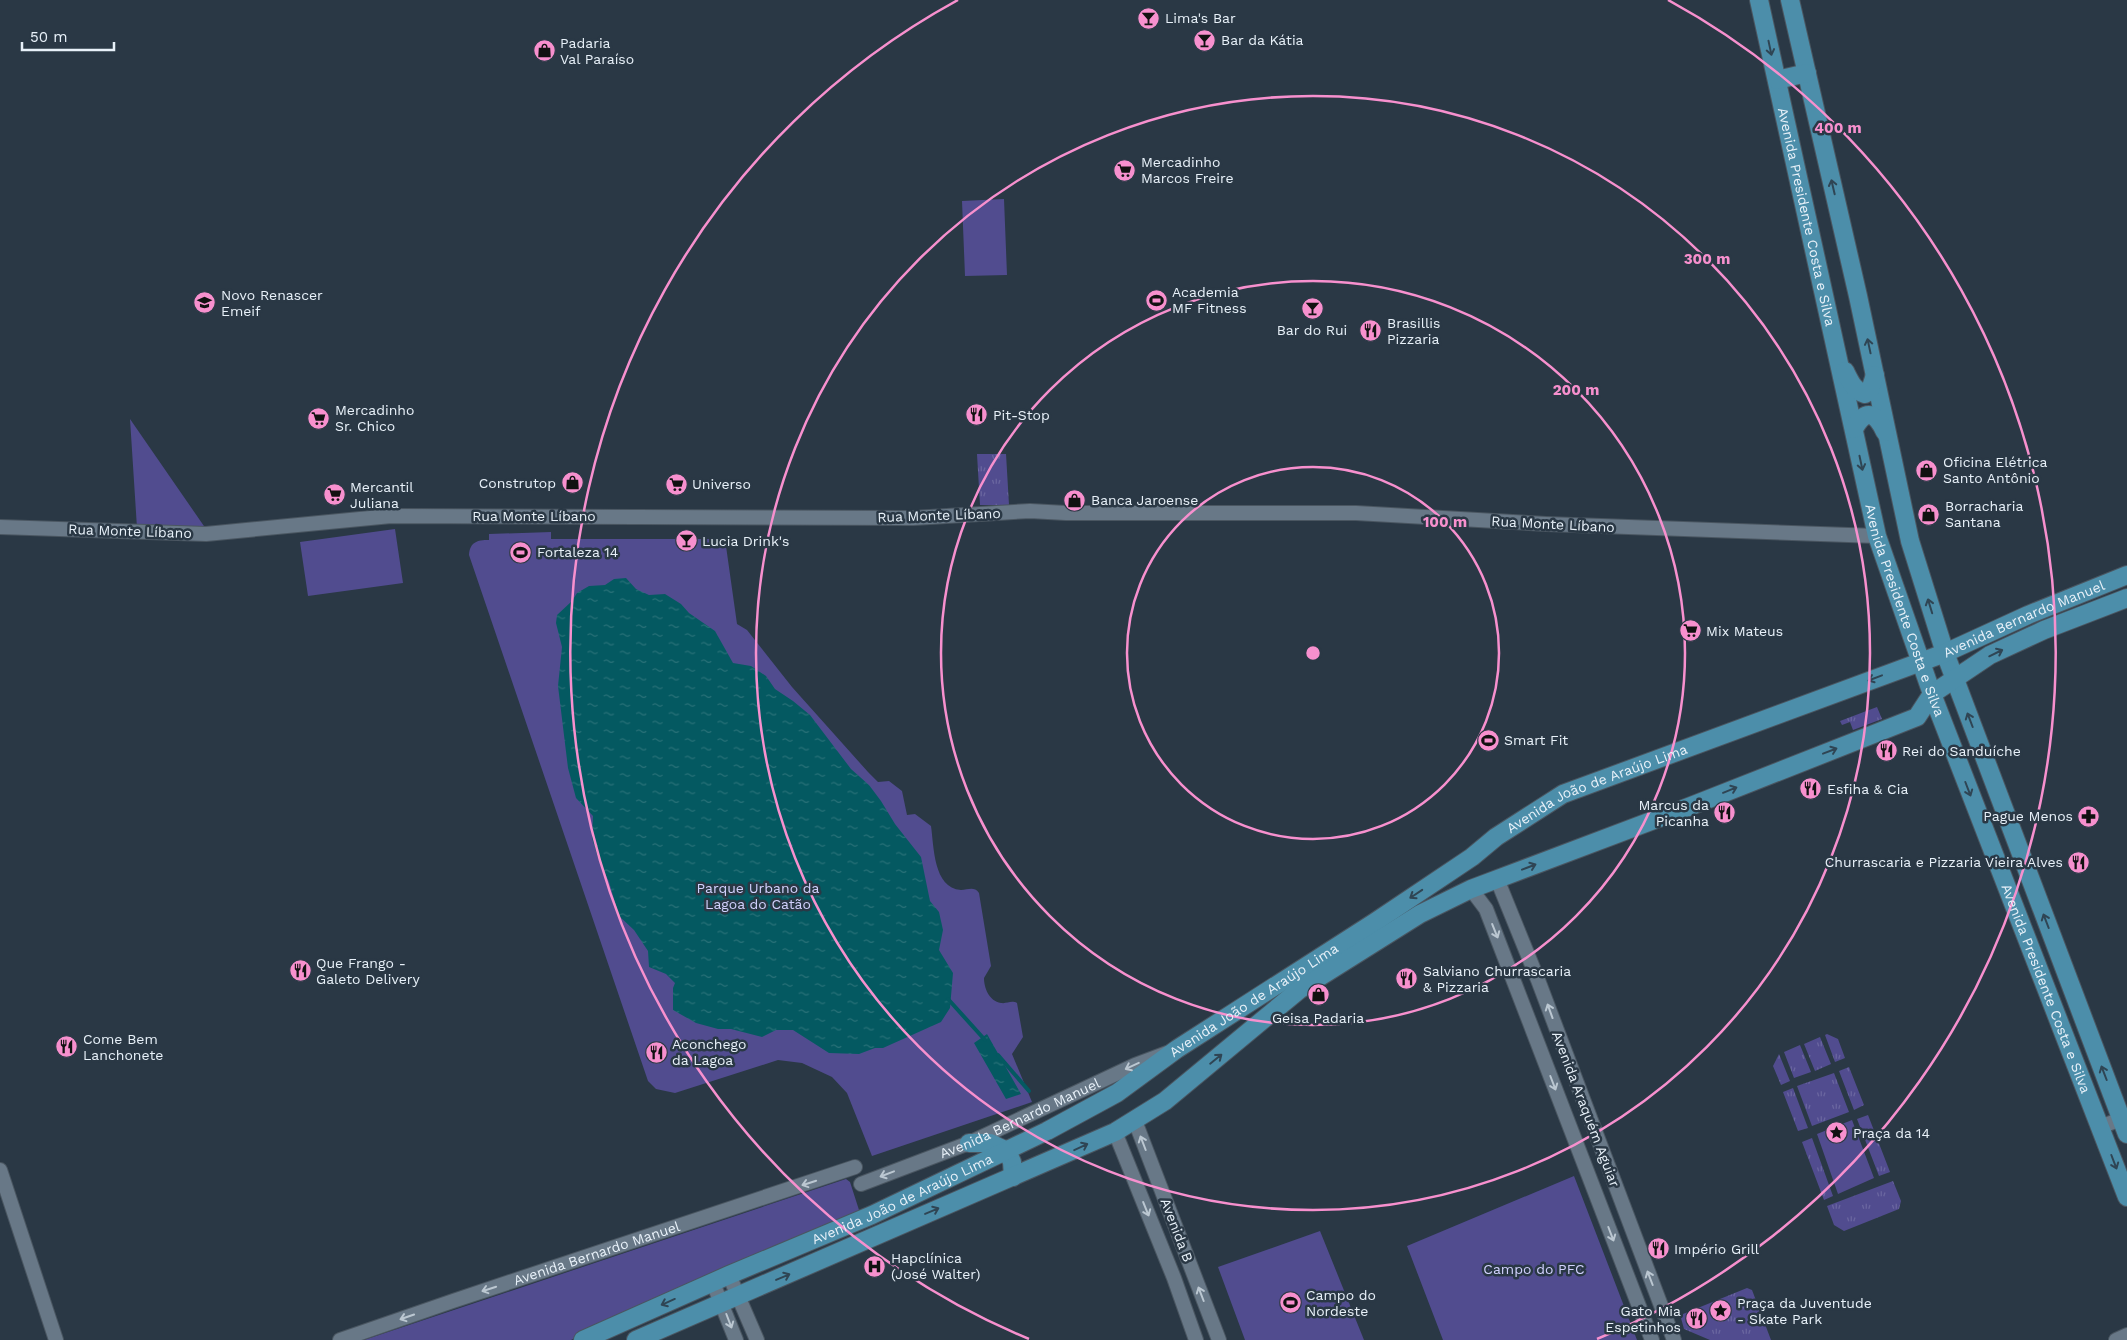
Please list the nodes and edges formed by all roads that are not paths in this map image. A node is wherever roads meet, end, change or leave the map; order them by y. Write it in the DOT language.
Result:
graph roads {
  1 [pos="1760,0"];
  2 [pos="1790,0"];
  3 [pos="1807,72"];
  4 [pos="1777,80"];
  5 [pos="1840,362"];
  6 [pos="1875,375"];
  7 [pos="1854,429"];
  8 [pos="1888,437"];
  9 [pos="0,526"];
  10 [pos="1877,536"];
  11 [pos="2127,576"];
  12 [pos="2127,598"];
  13 [pos="1944,653"];
  14 [pos="1921,661"];
  15 [pos="1954,678"];
  16 [pos="1932,694"];
  17 [pos="1497,879"];
  18 [pos="1471,889"];
  19 [pos="1177,1049"];
  20 [pos="1135,1121"];
  21 [pos="2125,1125"];
  22 [pos="2100,1127"];
  23 [pos="1047,1132"];
  24 [pos="1115,1132"];
  25 [pos="968,1143"];
  26 [pos="1007,1151"];
  27 [pos="1058,1158"];
  28 [pos="855,1167"];
  29 [pos="0,1170"];
  30 [pos="1013,1177"];
  31 [pos="861,1184"];
  32 [pos="2127,1196"];
  33 [pos="729,1275"];
  34 [pos="712,1283"];
  35 [pos="738,1296"];
  36 [pos="721,1303"];
  37 [pos="2127,1335"];
  38 [pos="56,1340"];
  39 [pos="340,1340"];
  40 [pos="583,1340"];
  41 [pos="636,1340"];
  42 [pos="736,1340"];
  43 [pos="757,1340"];
  44 [pos="1196,1340"];
  45 [pos="1219,1340"];
  46 [pos="1652,1340"];
  47 [pos="1674,1340"];
  48 [pos="2116,1340"];
  1 -- 4 [label="main road, Avenida Presidente Costa e Silva, one-way"];
  2 -- 3 [label="main road, Avenida Presidente Costa e Silva"];
  3 -- 4 [label="main road"];
  6 -- 3 [label="main road, Avenida Presidente Costa e Silva, one-way"];
  4 -- 5 [label="main road, Avenida Presidente Costa e Silva"];
  5 -- 6 [label="main road"];
  5 -- 7 [label="main road, Avenida Presidente Costa e Silva"];
  6 -- 8 [label="main road, Avenida Presidente Costa e Silva"];
  7 -- 8 [label="main road"];
  7 -- 10 [label="main road, Avenida Presidente Costa e Silva, one-way"];
  13 -- 8 [label="main road, Avenida Presidente Costa e Silva, one-way"];
  9 -- 10 [label="street, Rua Monte Líbano"];
  10 -- 14 [label="main road, Avenida Presidente Costa e Silva"];
  11 -- 13 [label="main road, Avenida Bernardo Manuel"];
  15 -- 12 [label="main road, Avenida Bernardo Manuel, one-way"];
  13 -- 14 [label="main road, Avenida Bernardo Manuel"];
  13 -- 15 [label="main road, Avenida Presidente Costa e Silva"];
  14 -- 16 [label="main road, Avenida Presidente Costa e Silva"];
  14 -- 19 [label="main road, Avenida João de Araújo Lima, one-way"];
  15 -- 16 [label="main road, Avenida Bernardo Manuel"];
  21 -- 15 [label="main road, Avenida Presidente Costa e Silva, one-way"];
  17 -- 16 [label="main road, Avenida João de Araújo Lima, one-way"];
  16 -- 22 [label="main road, Avenida Presidente Costa e Silva, one-way"];
  17 -- 18 [label="main road, Avenida João de Araújo Lima"];
  47 -- 17 [label="street, Avenida Araquém Aguiar, one-way"];
  20 -- 18 [label="main road, Avenida João de Araújo Lima, one-way"];
  18 -- 46 [label="street, Avenida Araquém Aguiar, one-way"];
  19 -- 23 [label="main road, Avenida João de Araújo Lima"];
  19 -- 25 [label="street, Avenida Bernardo Manuel, one-way"];
  20 -- 24 [label="main road, Avenida João de Araújo Lima"];
  45 -- 20 [label="street, Avenida B, one-way"];
  21 -- 22 [label="street"];
  22 -- 32 [label="main road, Avenida Presidente Costa e Silva, one-way"];
  23 -- 26 [label="main road, Avenida João de Araújo Lima"];
  23 -- 27 [label="main road"];
  27 -- 24 [label="main road, Avenida João de Araújo Lima, one-way"];
  24 -- 44 [label="street, Avenida B, one-way"];
  25 -- 26 [label="main road"];
  25 -- 31 [label="street, Avenida Bernardo Manuel, one-way"];
  26 -- 30 [label="main road"];
  26 -- 33 [label="main road, Avenida João de Araújo Lima"];
  27 -- 30 [label="main road, Avenida João de Araújo Lima"];
  28 -- 39 [label="street, Avenida Bernardo Manuel, one-way"];
  29 -- 38 [label="street"];
  35 -- 30 [label="main road, Avenida João de Araújo Lima, one-way"];
  33 -- 34 [label="main road, Avenida João de Araújo Lima"];
  33 -- 35 [label="street"];
  34 -- 36 [label="street"];
  34 -- 40 [label="main road, Avenida João de Araújo Lima, one-way"];
  35 -- 36 [label="main road, Avenida João de Araújo Lima"];
  35 -- 43 [label="street"];
  36 -- 41 [label="main road, Avenida João de Araújo Lima"];
  36 -- 42 [label="street, one-way"];
  37 -- 48 [label="street"];
}
